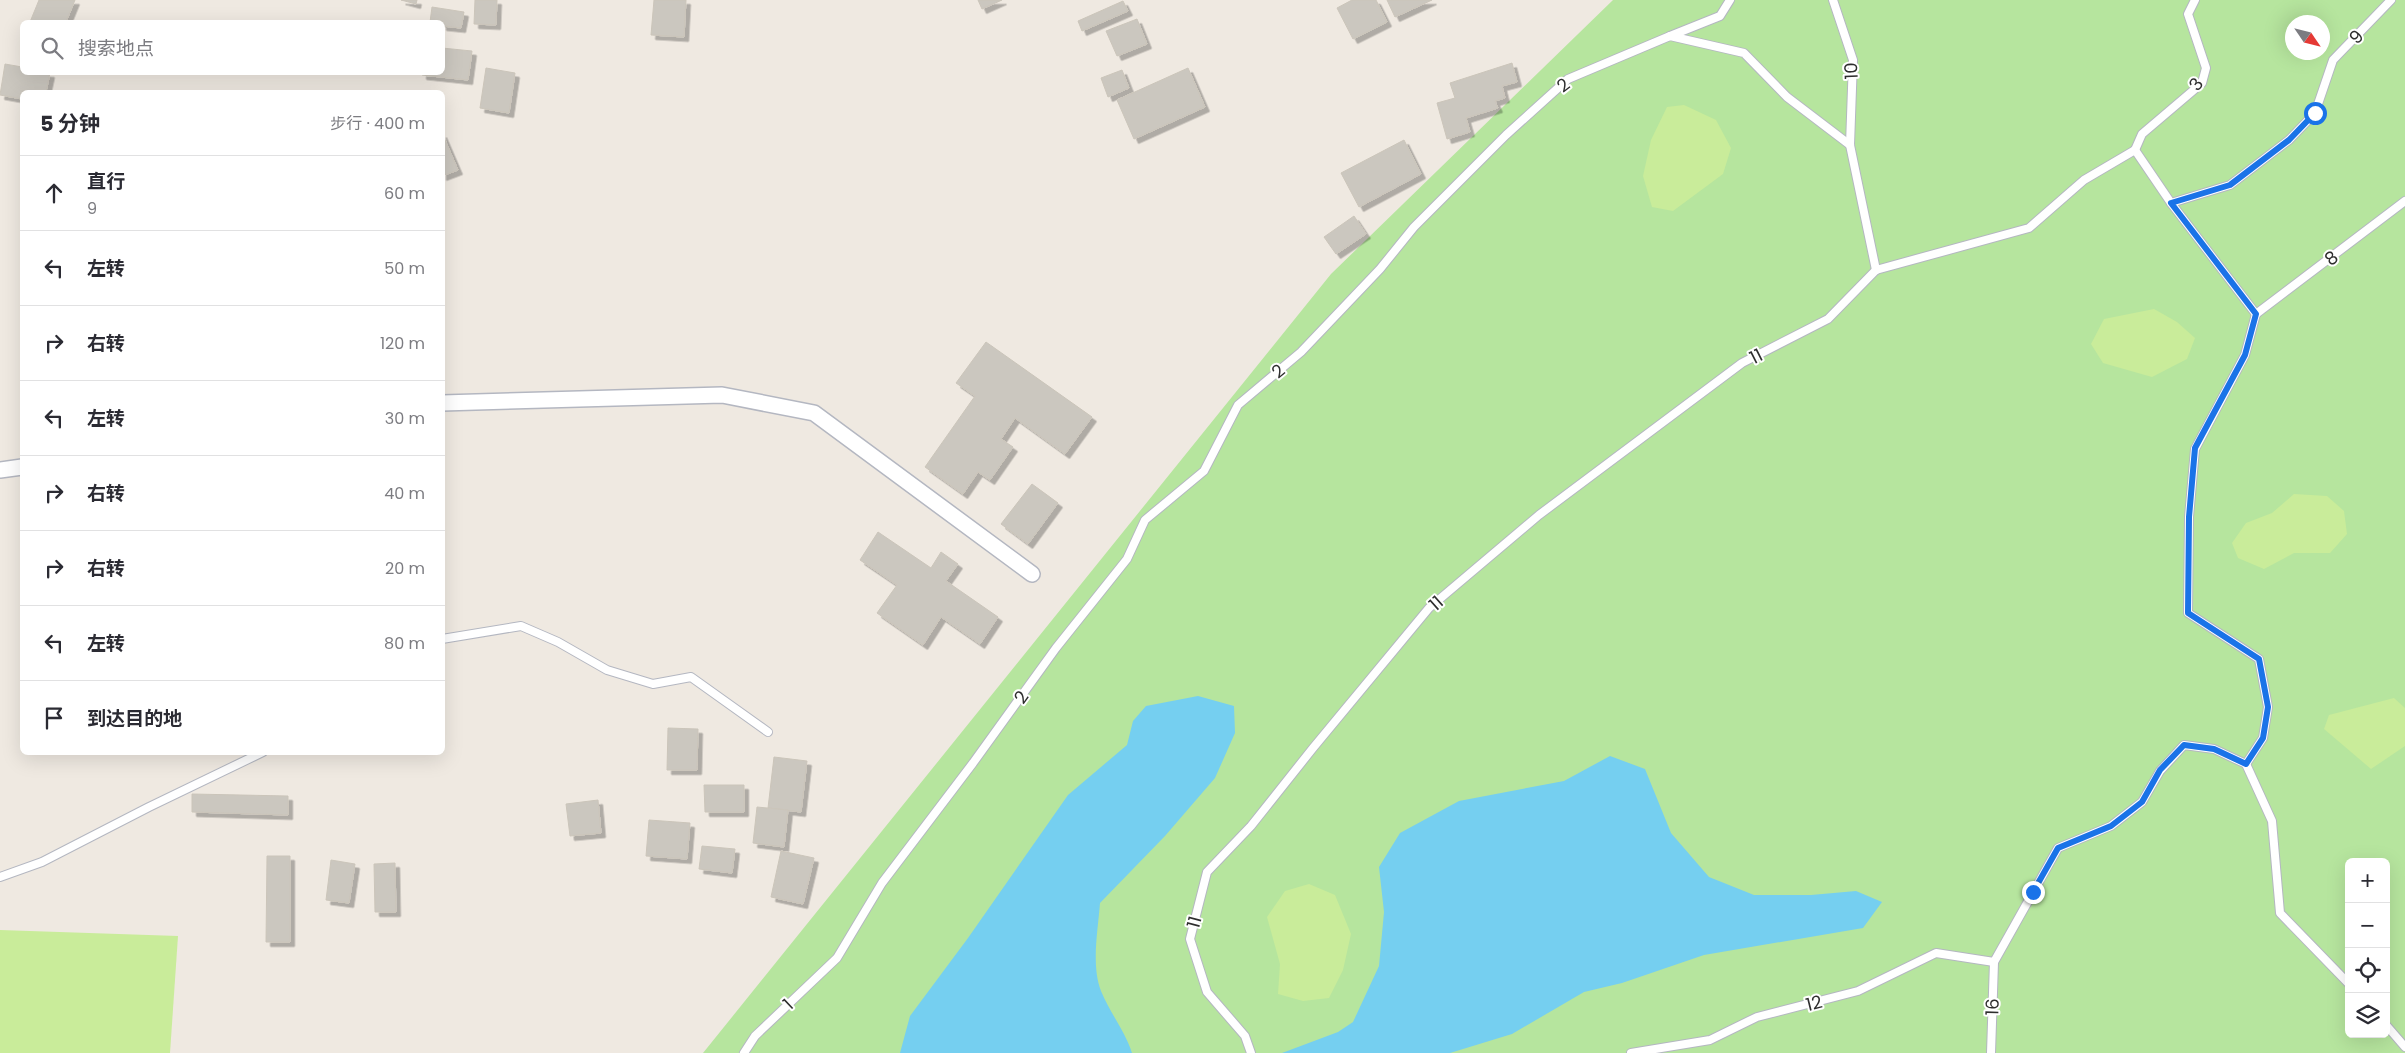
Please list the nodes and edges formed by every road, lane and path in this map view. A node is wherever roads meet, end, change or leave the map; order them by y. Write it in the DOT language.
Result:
graph roads {
  1 [pos="1730,0"];
  2 [pos="1833,0"];
  3 [pos="2195,0"];
  4 [pos="2392,0"];
  5 [pos="1670,36"];
  6 [pos="1850,145"];
  7 [pos="2135,150"];
  8 [pos="2405,201"];
  9 [pos="2171,203"];
  10 [pos="1876,270"];
  11 [pos="2256,314"];
  12 [pos="445,403"];
  13 [pos="20,468"];
  14 [pos="0,470"];
  15 [pos="1032,574"];
  16 [pos="445,639"];
  17 [pos="768,732"];
  18 [pos="258,755"];
  19 [pos="2246,764"];
  20 [pos="0,877"];
  21 [pos="837,958"];
  22 [pos="1994,962"];
  23 [pos="2345,980"];
  24 [pos="2390,1030"];
  25 [pos="2405,1047"];
  26 [pos="744,1053"];
  27 [pos="1251,1053"];
  28 [pos="1631,1053"];
  29 [pos="1991,1053"];
  1 -- 5 [label="lane, 2"];
  2 -- 6 [label="lane, 10"];
  3 -- 7 [label="lane, 3"];
  4 -- 9 [label="lane, 9"];
  5 -- 6 [label="lane"];
  5 -- 21 [label="lane, 2"];
  6 -- 10 [label="lane, 10"];
  7 -- 9 [label="lane"];
  7 -- 10 [label="lane"];
  8 -- 11 [label="lane, 8"];
  9 -- 11 [label="lane"];
  10 -- 27 [label="lane, 11"];
  11 -- 19 [label="lane"];
  12 -- 15 [label="street"];
  13 -- 14 [label="street"];
  16 -- 17 [label="lane"];
  18 -- 20 [label="lane"];
  19 -- 22 [label="lane"];
  19 -- 23 [label="lane"];
  21 -- 26 [label="lane, 1"];
  22 -- 28 [label="lane, 12"];
  22 -- 29 [label="lane, 16"];
  24 -- 25 [label="lane"];
}
